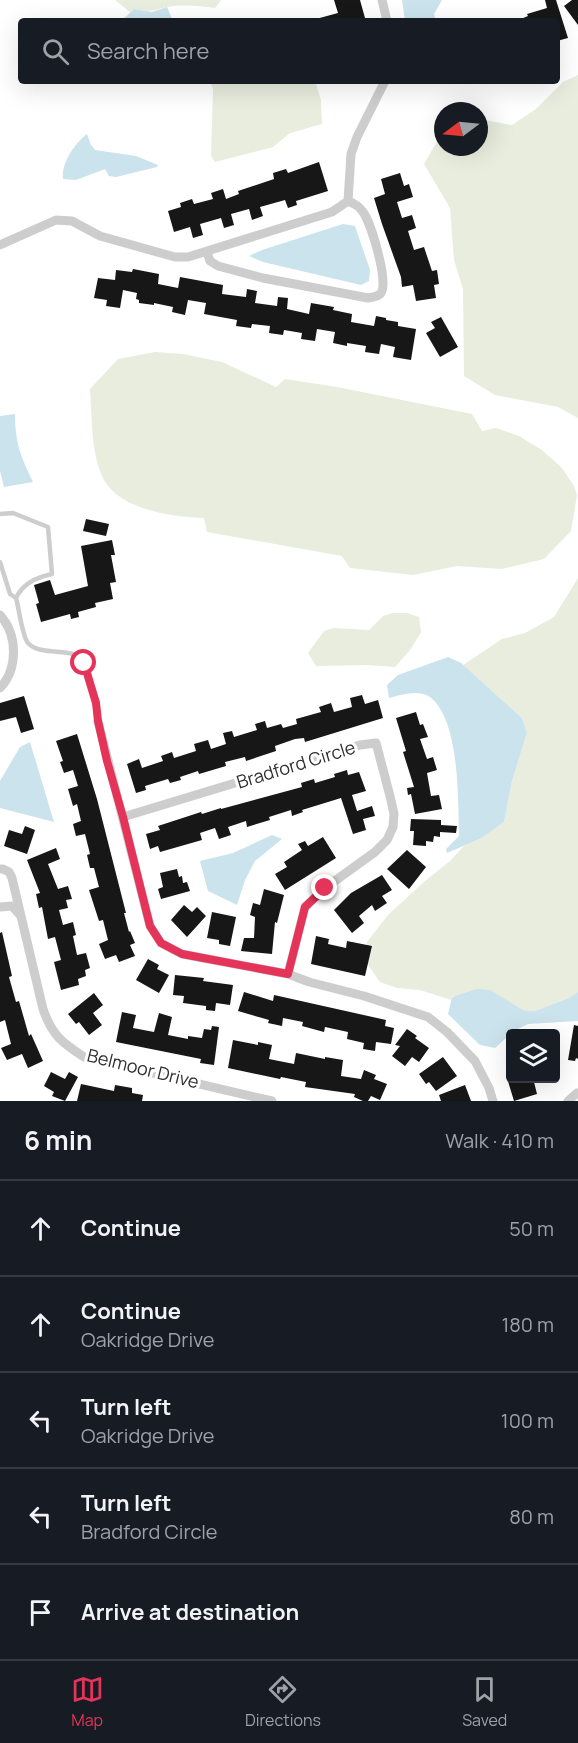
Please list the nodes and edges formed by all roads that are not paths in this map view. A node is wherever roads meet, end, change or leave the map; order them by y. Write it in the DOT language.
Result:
graph roads {
  1 [pos="382,0"];
  2 [pos="386,18"];
  3 [pos="384,84"];
  4 [pos="348,201"];
  5 [pos="0,245"];
  6 [pos="207,252"];
  7 [pos="0,514"];
  8 [pos="0,562"];
  9 [pos="16,598"];
  10 [pos="0,615"];
  11 [pos="0,688"];
  12 [pos="98,721"];
  13 [pos="123,817"];
  14 [pos="0,869"];
  15 [pos="0,907"];
  16 [pos="21,915"];
  17 [pos="288,974"];
  18 [pos="577,1093"];
  19 [pos="271,1101"];
  20 [pos="493,1101"];
  21 [pos="568,1101"];
  1 -- 2 [label="street"];
  3 -- 4 [label="street"];
  4 -- 6 [label="street"];
  4 -- 6 [label="street"];
  5 -- 6 [label="street"];
  7 -- 9 [label="lane"];
  8 -- 9 [label="lane"];
  9 -- 12 [label="lane"];
  10 -- 11 [label="street"];
  12 -- 13 [label="street"];
  13 -- 17 [label="street"];
  13 -- 17 [label="street, Bradford Circle"];
  14 -- 16 [label="street, Belmoor Drive"];
  15 -- 16 [label="street"];
  16 -- 19 [label="street, Belmoor Drive"];
  17 -- 20 [label="street"];
  18 -- 21 [label="street"];
}
